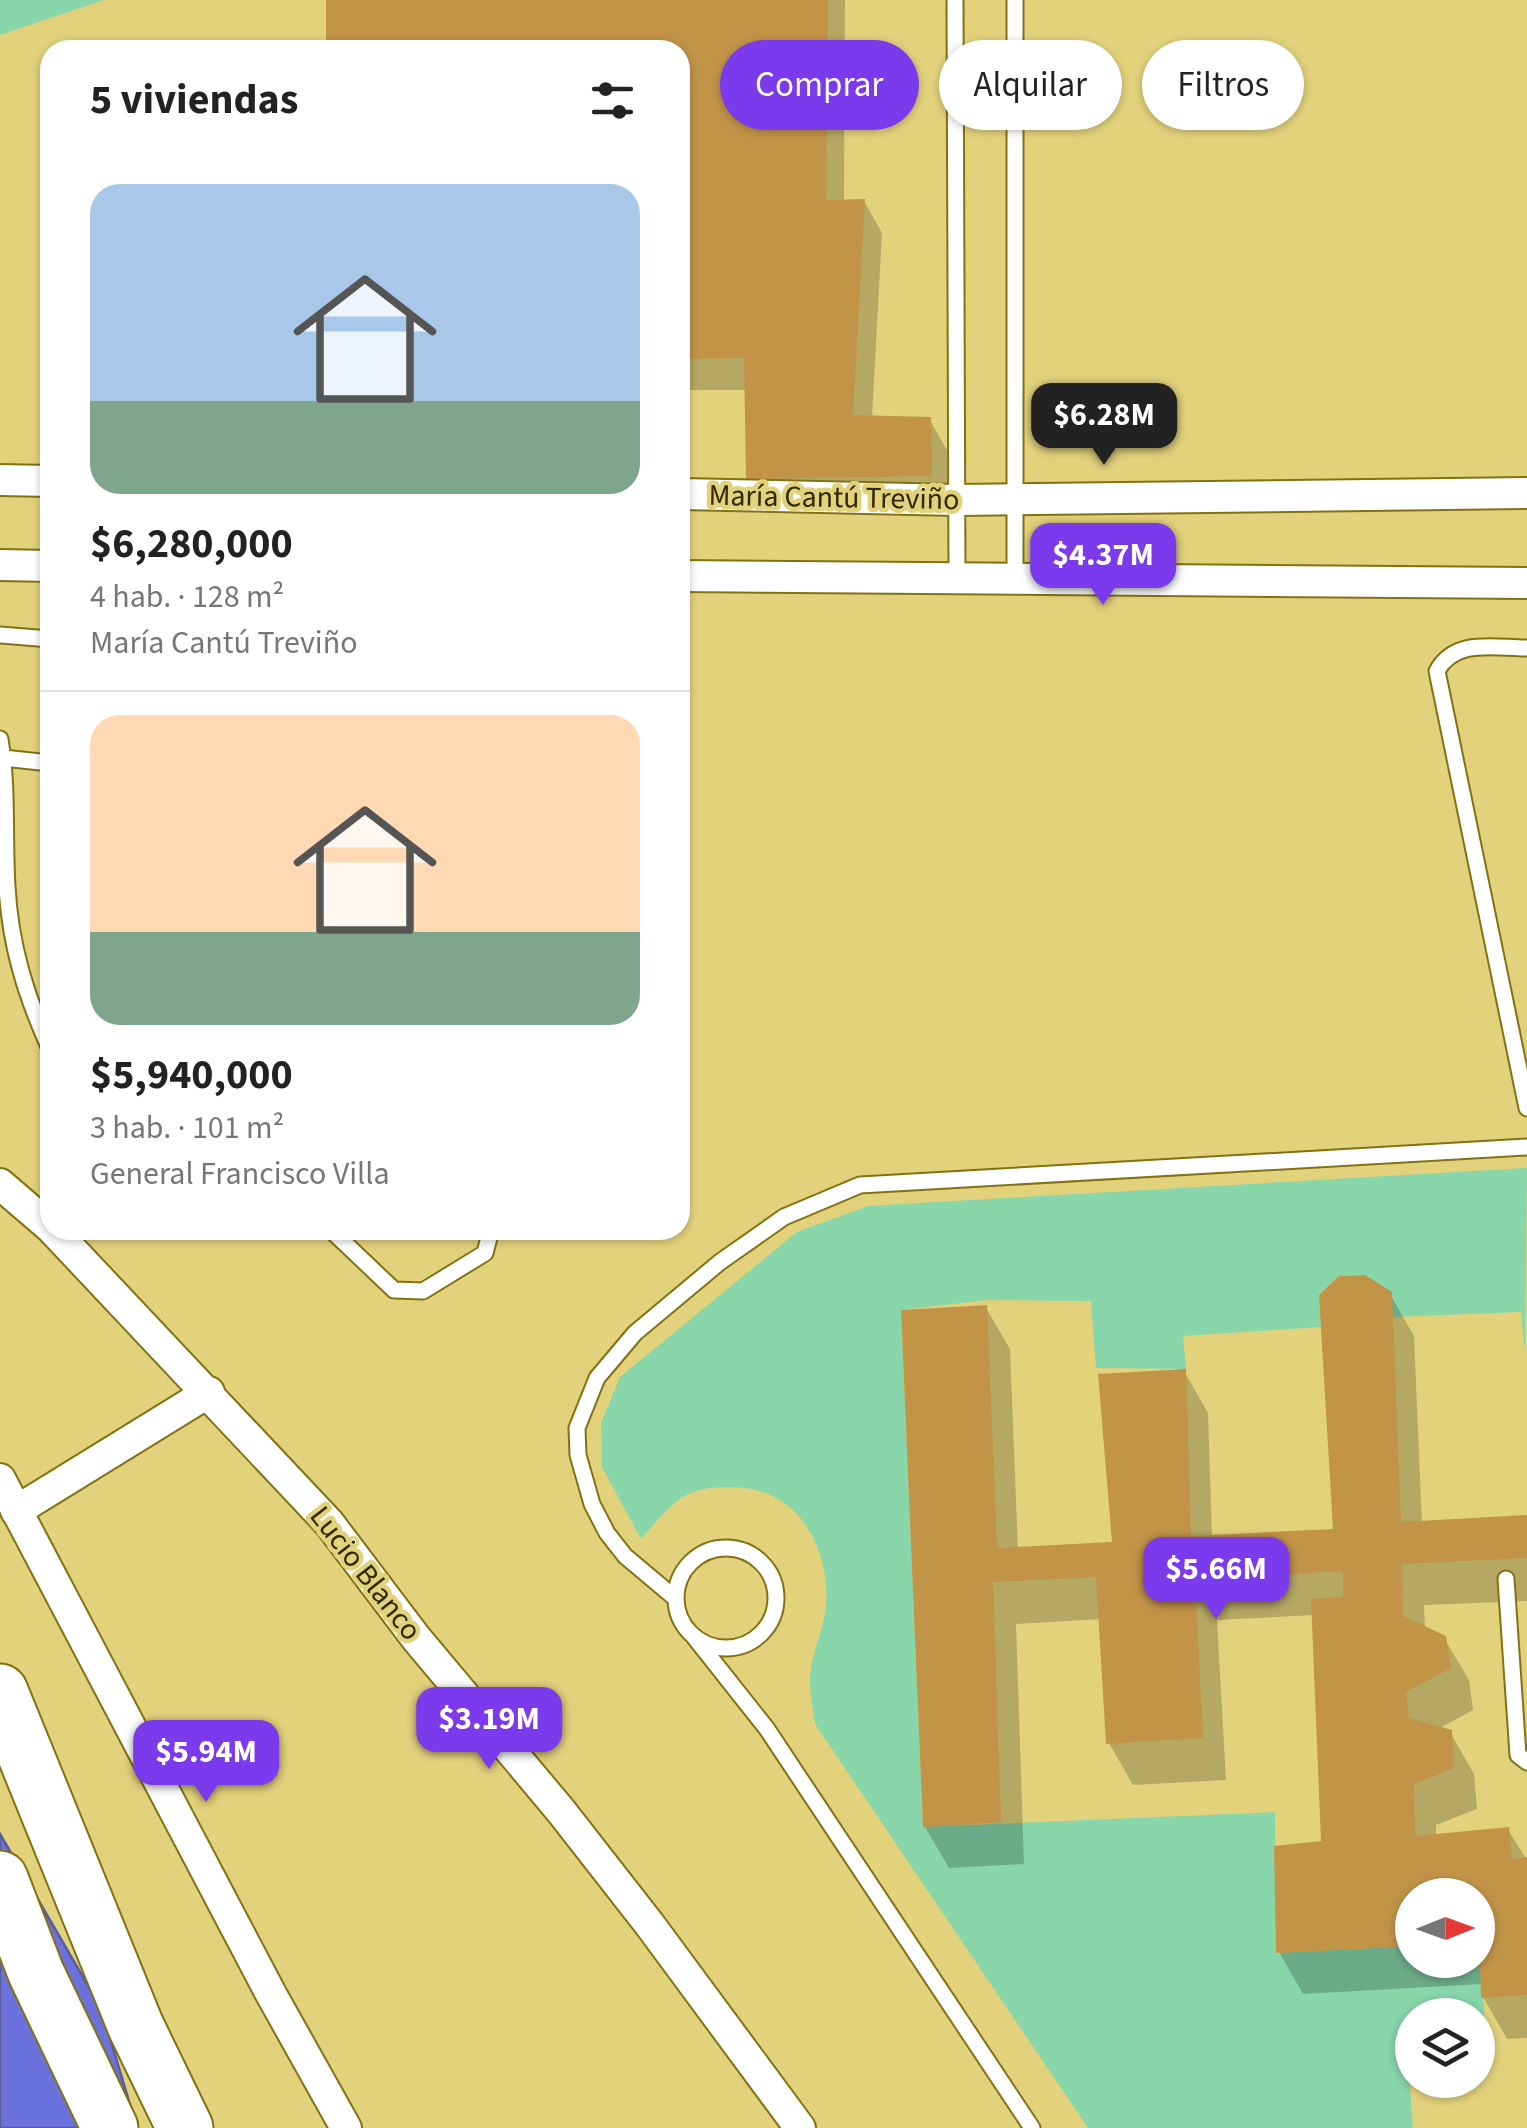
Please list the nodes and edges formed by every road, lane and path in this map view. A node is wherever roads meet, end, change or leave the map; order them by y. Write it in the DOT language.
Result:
graph roads {
  1 [pos="955,0"];
  2 [pos="1016,0"];
  3 [pos="0,480"];
  4 [pos="40,480"];
  5 [pos="690,494"];
  6 [pos="1527,494"];
  7 [pos="1015,499"];
  8 [pos="957,500"];
  9 [pos="0,565"];
  10 [pos="40,566"];
  11 [pos="690,576"];
  12 [pos="1015,579"];
  13 [pos="958,580"];
  14 [pos="1527,583"];
  15 [pos="0,635"];
  16 [pos="40,638"];
  17 [pos="1527,648"];
  18 [pos="0,739"];
  19 [pos="3,758"];
  20 [pos="40,762"];
  21 [pos="40,1027"];
  22 [pos="1527,1108"];
  23 [pos="1527,1147"];
  24 [pos="0,1184"];
  25 [pos="40,1219"];
  26 [pos="62,1240"];
  27 [pos="342,1240"];
  28 [pos="489,1240"];
  29 [pos="209,1392"];
  30 [pos="0,1478"];
  31 [pos="16,1511"];
  32 [pos="1506,1579"];
  33 [pos="675,1598"];
  34 [pos="695,1638"];
  35 [pos="0,1692"];
  36 [pos="1527,1762"];
  37 [pos="0,1879"];
  38 [pos="110,2128"];
  39 [pos="186,2128"];
  40 [pos="346,2128"];
  41 [pos="800,2128"];
  42 [pos="1032,2128"];
  1 -- 8 [label="lane"];
  2 -- 7 [label="lane"];
  3 -- 4 [label="street"];
  5 -- 8 [label="street, María Cantú Treviño"];
  6 -- 7 [label="street, María Cantú Treviño"];
  7 -- 8 [label="street, María Cantú Treviño"];
  7 -- 12 [label="lane"];
  8 -- 13 [label="lane"];
  9 -- 10 [label="street"];
  11 -- 13 [label="street"];
  12 -- 13 [label="street"];
  12 -- 14 [label="street"];
  15 -- 16 [label="lane"];
  17 -- 22 [label="lane"];
  18 -- 19 [label="lane"];
  19 -- 20 [label="lane"];
  19 -- 21 [label="lane"];
  23 -- 33 [label="lane"];
  24 -- 25 [label="street, Lucio Blanco"];
  26 -- 29 [label="street, Lucio Blanco"];
  27 -- 28 [label="lane"];
  29 -- 31 [label="street"];
  29 -- 41 [label="street, Lucio Blanco"];
  30 -- 31 [label="street"];
  31 -- 40 [label="street"];
  32 -- 36 [label="lane"];
  33 -- 34 [label="lane"];
  33 -- 34 [label="lane"];
  34 -- 42 [label="lane"];
  35 -- 39 [label="highway"];
  37 -- 38 [label="highway"];
}
